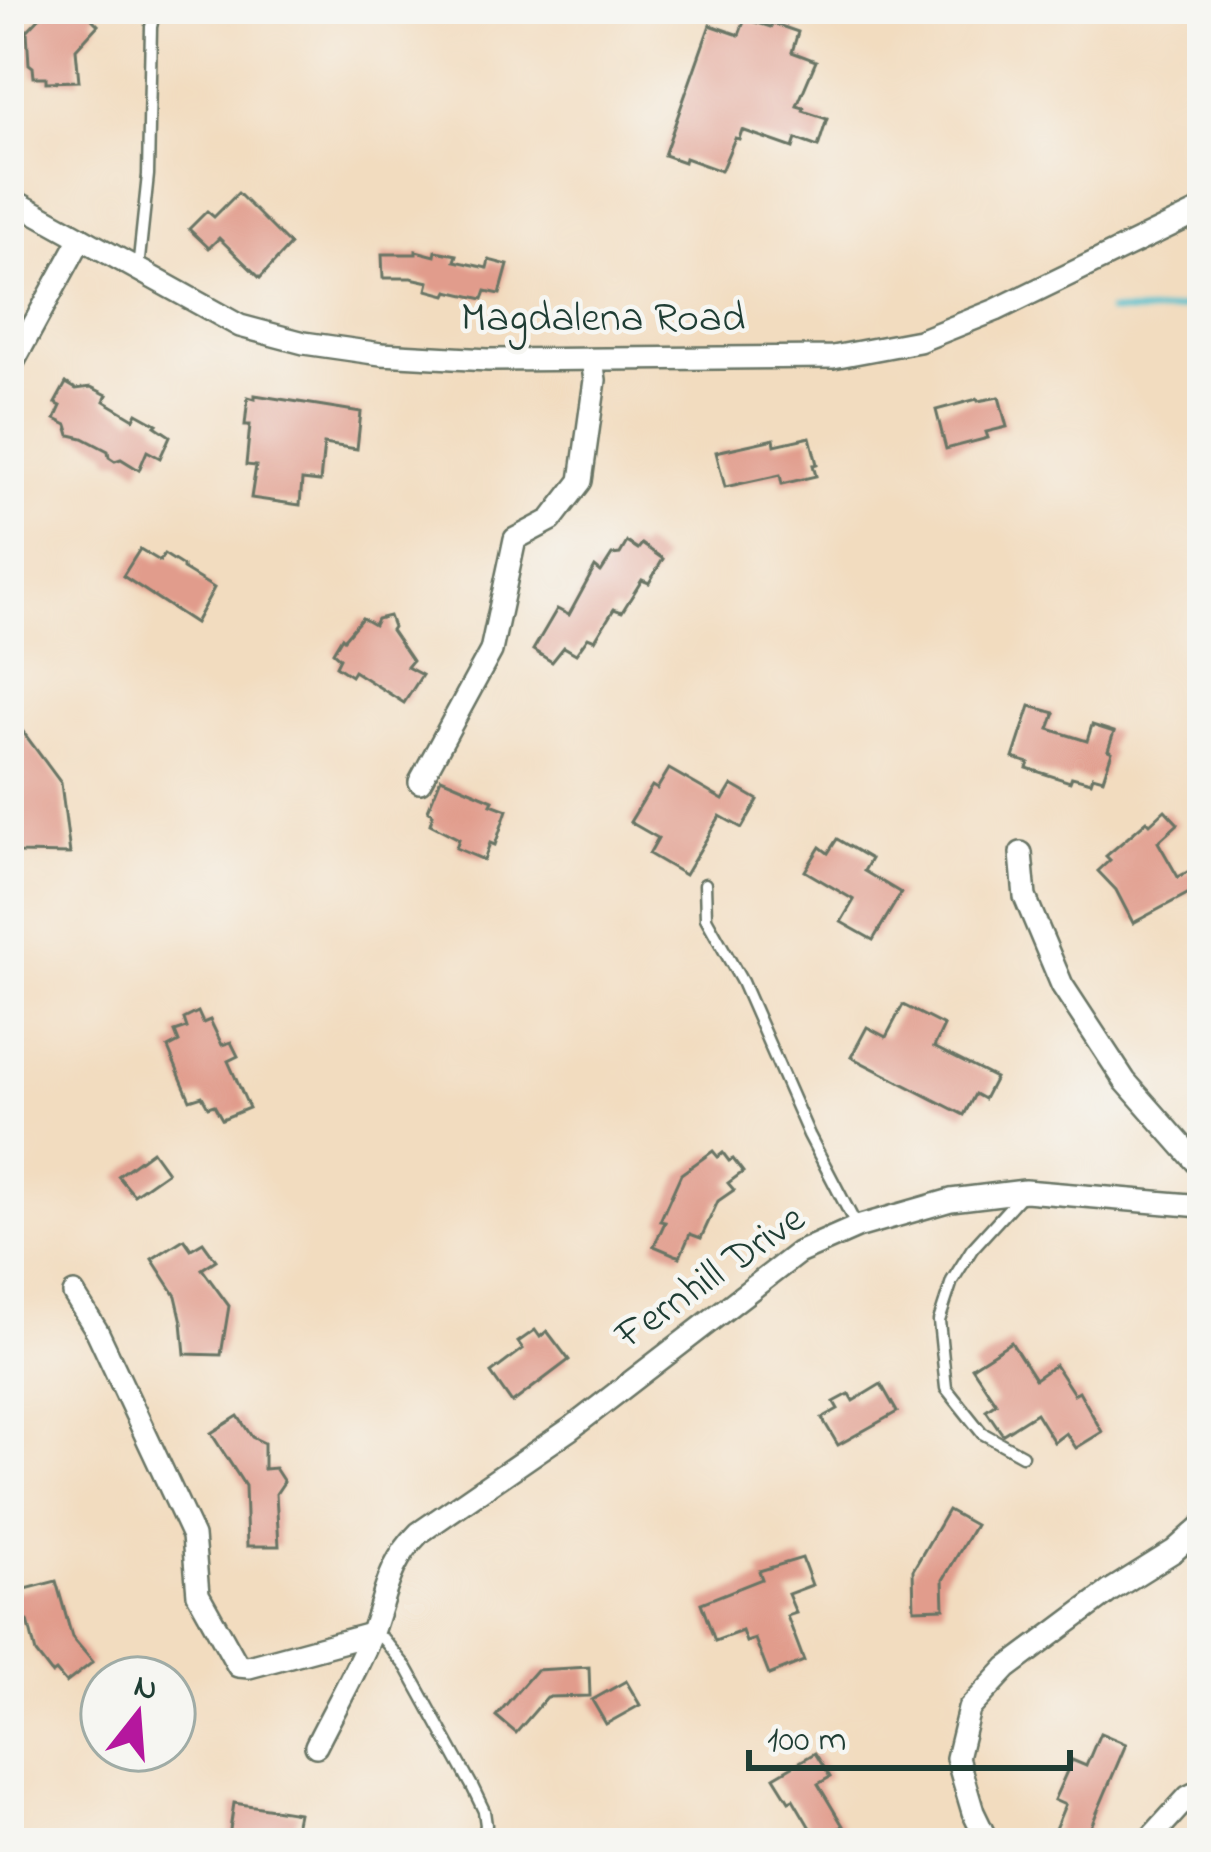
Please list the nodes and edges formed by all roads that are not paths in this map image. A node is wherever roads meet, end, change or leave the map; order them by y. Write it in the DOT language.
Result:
graph roads {
  1 [pos="155,9"];
  2 [pos="9,198"];
  3 [pos="1202,210"];
  4 [pos="81,238"];
  5 [pos="138,268"];
  6 [pos="592,360"];
  7 [pos="9,370"];
  8 [pos="421,782"];
  9 [pos="1021,853"];
  10 [pos="704,884"];
  11 [pos="1202,1172"];
  12 [pos="1025,1191"];
  13 [pos="1202,1206"];
  14 [pos="857,1227"];
  15 [pos="74,1294"];
  16 [pos="1022,1455"];
  17 [pos="1202,1526"];
  18 [pos="371,1634"];
  19 [pos="316,1746"];
  20 [pos="1202,1790"];
  21 [pos="482,1843"];
  22 [pos="988,1843"];
  23 [pos="1146,1843"];
  1 -- 5 [label="lane"];
  2 -- 4 [label="street, Magdalena Road"];
  3 -- 6 [label="street, Magdalena Road"];
  4 -- 5 [label="street, Magdalena Road"];
  4 -- 7 [label="street"];
  5 -- 6 [label="street, Magdalena Road"];
  6 -- 8 [label="street"];
  9 -- 11 [label="street"];
  10 -- 14 [label="lane"];
  12 -- 13 [label="street, Fernhill Drive"];
  12 -- 14 [label="street, Fernhill Drive"];
  12 -- 16 [label="lane"];
  14 -- 18 [label="street, Fernhill Drive"];
  15 -- 18 [label="street"];
  17 -- 22 [label="street"];
  18 -- 19 [label="street, Fernhill Drive"];
  18 -- 21 [label="lane"];
  20 -- 23 [label="street"];
}
